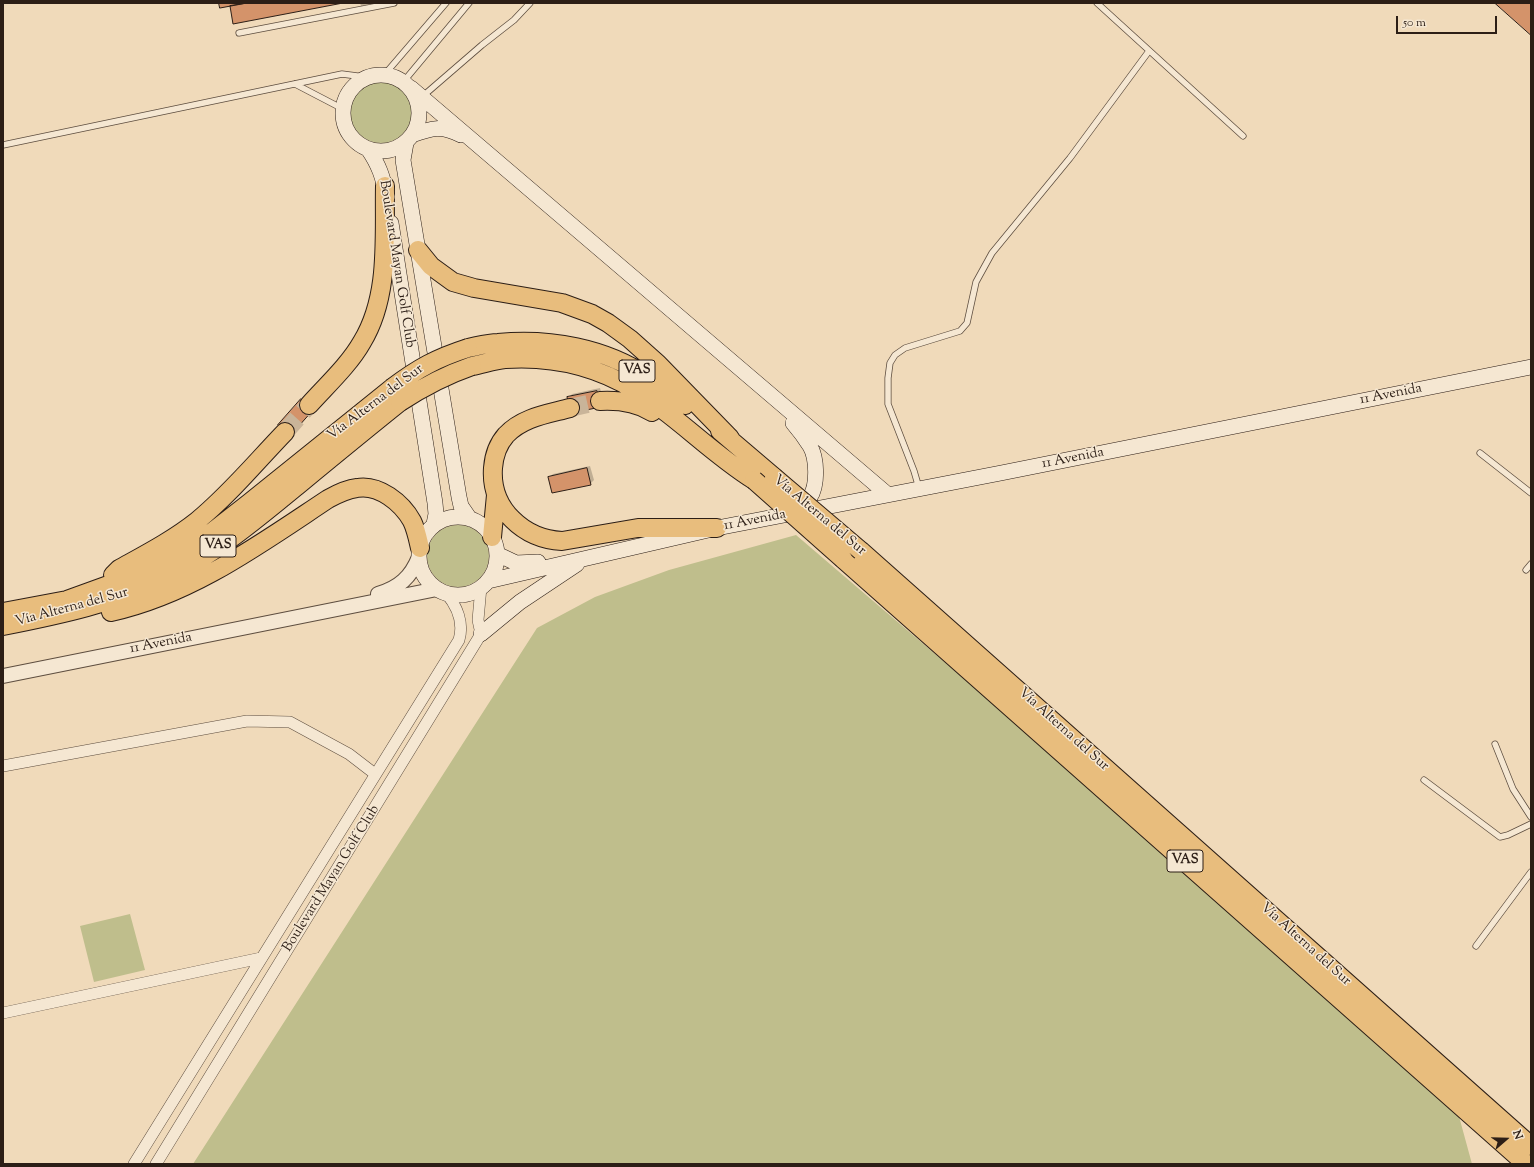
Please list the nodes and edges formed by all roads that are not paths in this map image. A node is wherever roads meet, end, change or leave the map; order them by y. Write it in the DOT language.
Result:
graph roads {
  1 [pos="394,3"];
  2 [pos="446,3"];
  3 [pos="469,3"];
  4 [pos="530,3"];
  5 [pos="1097,3"];
  6 [pos="238,33"];
  7 [pos="1149,50"];
  8 [pos="385,74"];
  9 [pos="365,77"];
  10 [pos="295,84"];
  11 [pos="412,89"];
  12 [pos="343,108"];
  13 [pos="1243,136"];
  14 [pos="409,139"];
  15 [pos="476,143"];
  16 [pos="3,145"];
  17 [pos="368,149"];
  18 [pos="385,186"];
  19 [pos="418,250"];
  20 [pos="1531,367"];
  21 [pos="396,395"];
  22 [pos="600,401"];
  23 [pos="780,404"];
  24 [pos="309,405"];
  25 [pos="570,408"];
  26 [pos="285,432"];
  27 [pos="730,438"];
  28 [pos="1480,453"];
  29 [pos="748,477"];
  30 [pos="919,488"];
  31 [pos="1531,493"];
  32 [pos="887,494"];
  33 [pos="496,495"];
  34 [pos="790,514"];
  35 [pos="470,519"];
  36 [pos="434,524"];
  37 [pos="717,528"];
  38 [pos="492,536"];
  39 [pos="616,551"];
  40 [pos="419,553"];
  41 [pos="497,554"];
  42 [pos="586,558"];
  43 [pos="1531,564"];
  44 [pos="1526,570"];
  45 [pos="485,584"];
  46 [pos="95,590"];
  47 [pos="441,591"];
  48 [pos="3,612"];
  49 [pos="319,613"];
  50 [pos="46,618"];
  51 [pos="3,626"];
  52 [pos="481,634"];
  53 [pos="3,676"];
  54 [pos="1495,744"];
  55 [pos="3,766"];
  56 [pos="375,774"];
  57 [pos="1424,780"];
  58 [pos="1531,817"];
  59 [pos="1531,824"];
  60 [pos="1531,872"];
  61 [pos="1476,946"];
  62 [pos="262,958"];
  63 [pos="3,1013"];
  64 [pos="1531,1146"];
  65 [pos="134,1164"];
  66 [pos="156,1164"];
  67 [pos="1526,1164"];
  1 -- 6 [label="lane"];
  2 -- 8 [label="lane"];
  3 -- 11 [label="lane"];
  4 -- 11 [label="lane"];
  5 -- 7 [label="lane"];
  7 -- 13 [label="lane"];
  7 -- 30 [label="lane"];
  8 -- 9 [label="main road"];
  8 -- 11 [label="main road"];
  9 -- 10 [label="lane"];
  9 -- 12 [label="main road"];
  10 -- 12 [label="lane"];
  10 -- 16 [label="lane"];
  11 -- 14 [label="main road"];
  11 -- 15 [label="main road"];
  12 -- 17 [label="main road"];
  14 -- 15 [label="main road"];
  14 -- 17 [label="main road"];
  14 -- 19 [label="main road, Boulevard Mayan Golf Club"];
  15 -- 23 [label="main road"];
  17 -- 18 [label="main road, Boulevard Mayan Golf Club"];
  18 -- 24 [label="highway"];
  18 -- 36 [label="main road, Boulevard Mayan Golf Club"];
  19 -- 27 [label="highway"];
  19 -- 35 [label="main road, Boulevard Mayan Golf Club"];
  20 -- 30 [label="main road, 11 Avenida"];
  21 -- 27 [label="highway, Vía Alterna del Sur / VAS, bridge"];
  21 -- 29 [label="highway, Vía Alterna del Sur / VAS, bridge"];
  21 -- 46 [label="highway, Vía Alterna del Sur / VAS"];
  21 -- 50 [label="highway, Vía Alterna del Sur / VAS"];
  22 -- 29 [label="highway"];
  23 -- 32 [label="main road"];
  23 -- 34 [label="main road"];
  25 -- 33 [label="highway"];
  26 -- 46 [label="highway"];
  27 -- 64 [label="highway, Vía Alterna del Sur / VAS, bridge"];
  28 -- 31 [label="lane"];
  29 -- 67 [label="highway, Vía Alterna del Sur / VAS, bridge"];
  30 -- 32 [label="main road, 11 Avenida"];
  32 -- 34 [label="main road, 11 Avenida"];
  33 -- 37 [label="highway"];
  33 -- 38 [label="highway"];
  34 -- 37 [label="main road, 11 Avenida"];
  35 -- 36 [label="main road"];
  35 -- 38 [label="main road"];
  36 -- 40 [label="main road"];
  37 -- 39 [label="main road, 11 Avenida"];
  38 -- 41 [label="main road"];
  39 -- 41 [label="main road, 11 Avenida"];
  39 -- 42 [label="main road, 11 Avenida"];
  40 -- 47 [label="main road"];
  40 -- 49 [label="street, 11 Avenida"];
  40 -- 50 [label="highway"];
  41 -- 45 [label="main road"];
  42 -- 45 [label="main road, 11 Avenida"];
  42 -- 52 [label="main road"];
  43 -- 44 [label="lane"];
  45 -- 47 [label="main road"];
  45 -- 52 [label="street"];
  46 -- 48 [label="highway, Vía Alterna del Sur / VAS"];
  47 -- 49 [label="street, 11 Avenida"];
  47 -- 56 [label="street, Boulevard Mayan Golf Club"];
  49 -- 53 [label="street, 11 Avenida"];
  50 -- 51 [label="highway, Vía Alterna del Sur / VAS"];
  52 -- 66 [label="street, Boulevard Mayan Golf Club"];
  54 -- 58 [label="lane"];
  55 -- 56 [label="street"];
  56 -- 62 [label="street, Boulevard Mayan Golf Club"];
  57 -- 59 [label="lane"];
  60 -- 61 [label="lane"];
  62 -- 63 [label="street"];
  62 -- 65 [label="street, Boulevard Mayan Golf Club"];
}
